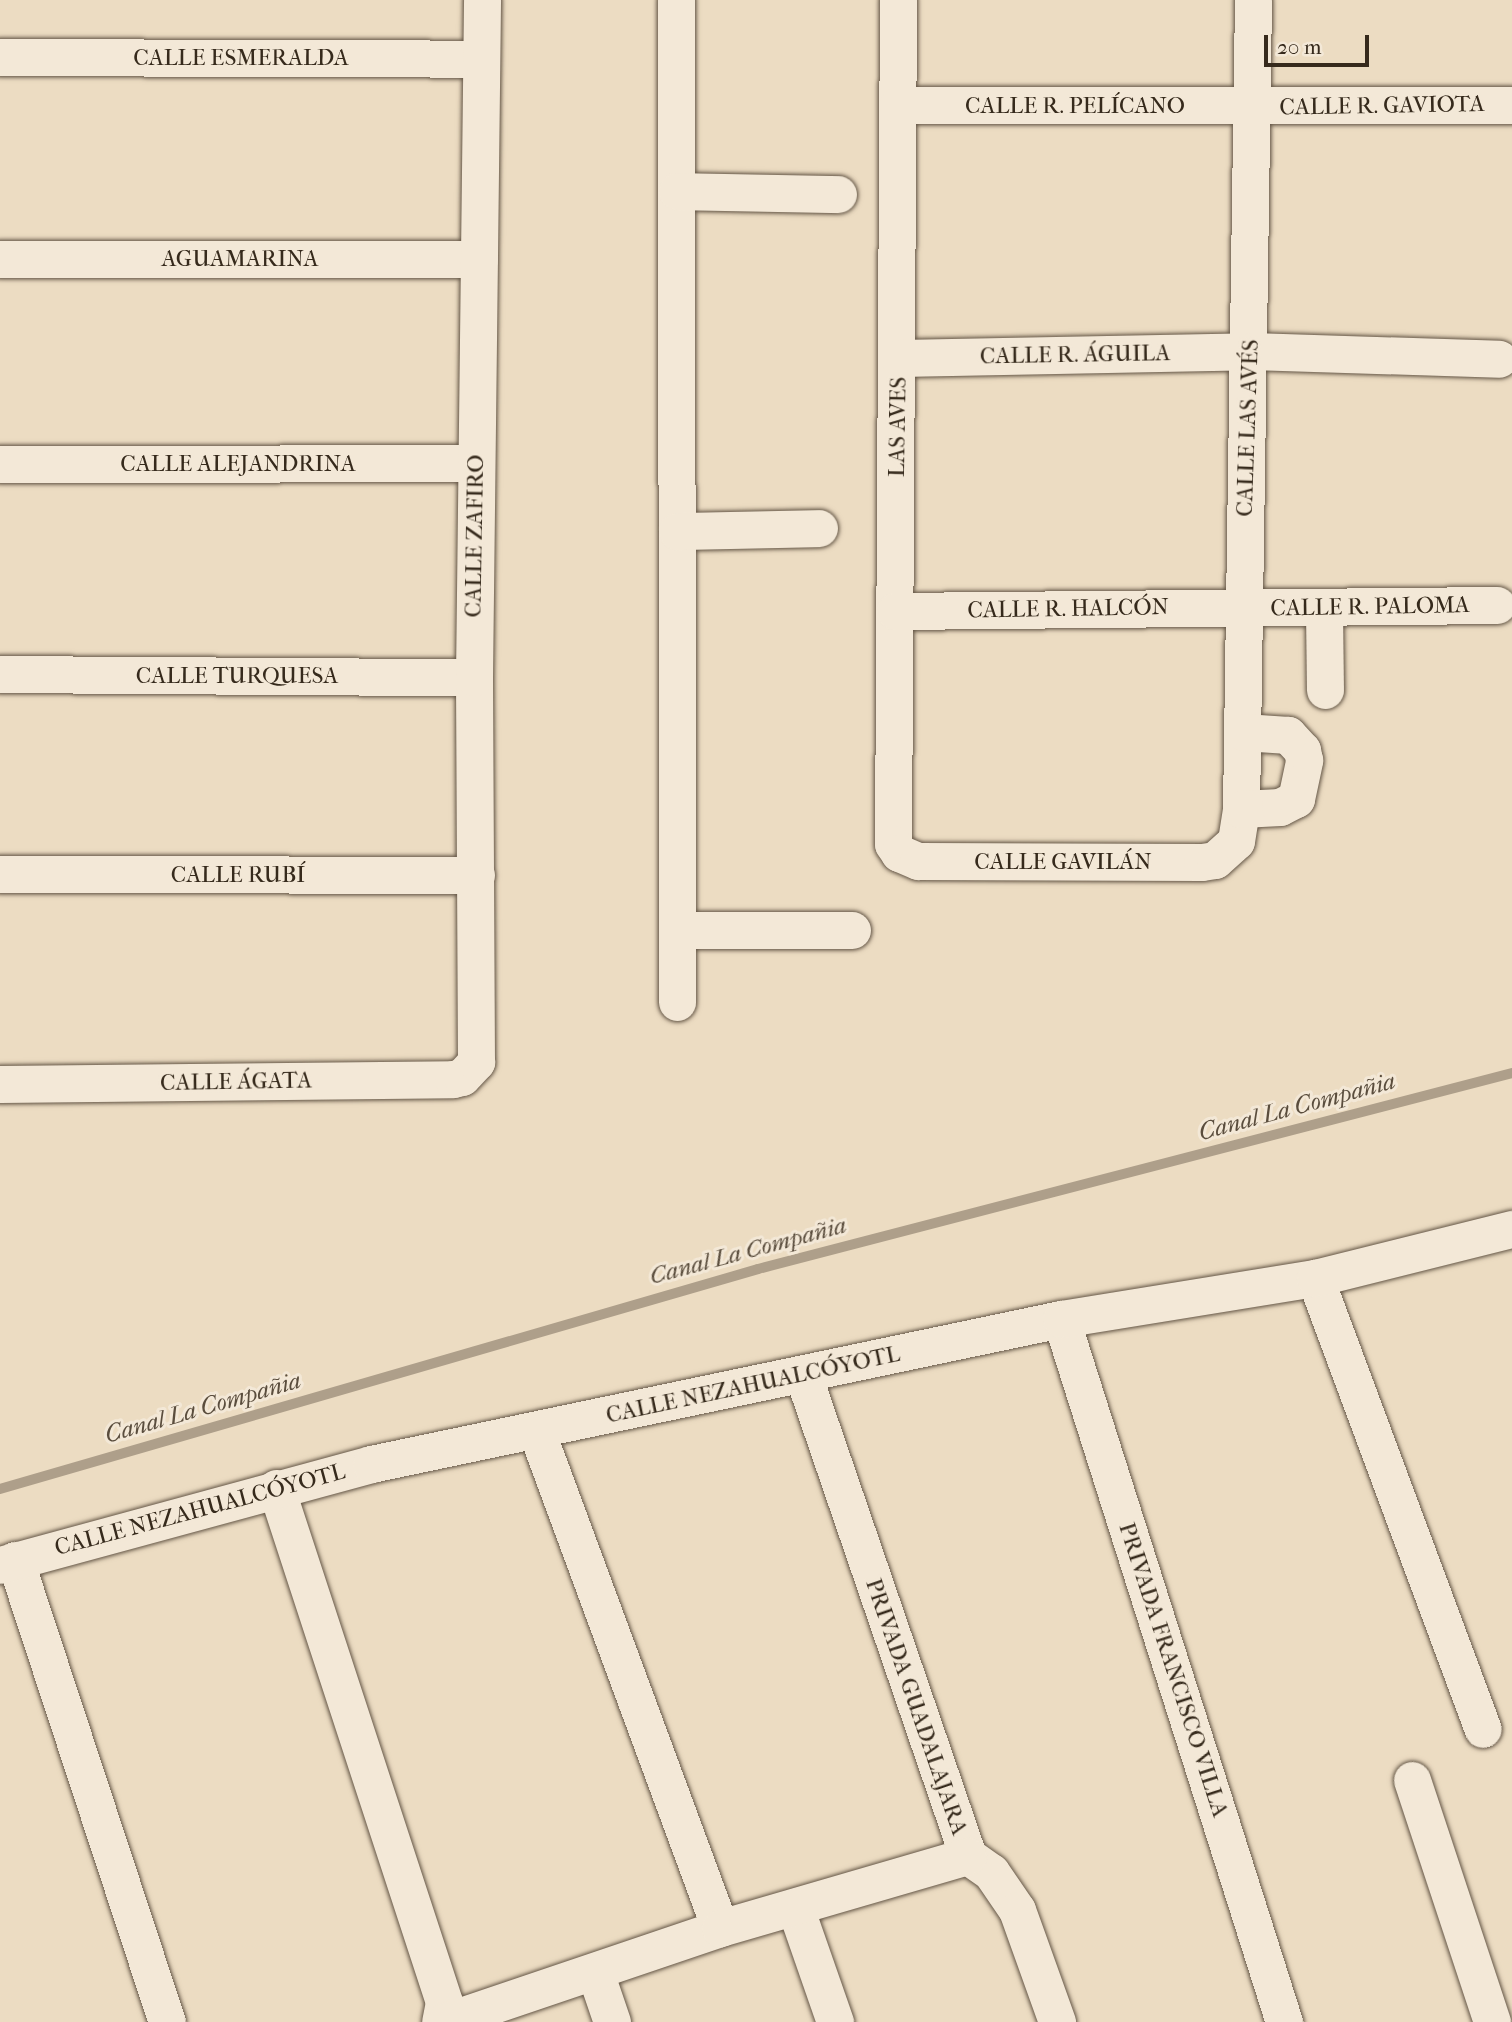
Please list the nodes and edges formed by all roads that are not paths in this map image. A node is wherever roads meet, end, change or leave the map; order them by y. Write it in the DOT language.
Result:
graph roads {
  1 [pos="482,0"];
  2 [pos="676,0"];
  3 [pos="898,0"];
  4 [pos="1253,0"];
  5 [pos="0,57"];
  6 [pos="481,59"];
  7 [pos="898,105"];
  8 [pos="1512,105"];
  9 [pos="1252,107"];
  10 [pos="677,191"];
  11 [pos="838,194"];
  12 [pos="479,259"];
  13 [pos="0,260"];
  14 [pos="1251,351"];
  15 [pos="899,358"];
  16 [pos="1499,359"];
  17 [pos="476,463"];
  18 [pos="0,464"];
  19 [pos="819,528"];
  20 [pos="677,531"];
  21 [pos="1497,605"];
  22 [pos="1242,607"];
  23 [pos="1324,610"];
  24 [pos="894,611"];
  25 [pos="0,674"];
  26 [pos="474,677"];
  27 [pos="1325,690"];
  28 [pos="1243,732"];
  29 [pos="1241,809"];
  30 [pos="1228,852"];
  31 [pos="899,853"];
  32 [pos="0,874"];
  33 [pos="476,875"];
  34 [pos="677,930"];
  35 [pos="852,930"];
  36 [pos="677,1002"];
  37 [pos="470,1070"];
  38 [pos="0,1084"];
  39 [pos="1512,1229"];
  40 [pos="1315,1278"];
  41 [pos="1061,1319"];
  42 [pos="803,1375"];
  43 [pos="536,1430"];
  44 [pos="276,1488"];
  45 [pos="8,1562"];
  46 [pos="1483,1729"];
  47 [pos="1412,1780"];
  48 [pos="968,1856"];
  49 [pos="795,1907"];
  50 [pos="720,1928"];
  51 [pos="595,1972"];
  52 [pos="167,2022"];
  53 [pos="442,2022"];
  54 [pos="612,2022"];
  55 [pos="835,2022"];
  56 [pos="1057,2022"];
  57 [pos="1284,2022"];
  58 [pos="1492,2022"];
  1 -- 6 [label="street, CALLE ZAFIRO"];
  2 -- 10 [label="street"];
  3 -- 7 [label="street, LAS AVES"];
  4 -- 9 [label="street, CALLE LAS AVÉS"];
  5 -- 6 [label="street, CALLE ESMERALDA"];
  6 -- 12 [label="street, CALLE ZAFIRO"];
  7 -- 9 [label="street, CALLE R. PELÍCANO"];
  7 -- 15 [label="street, LAS AVES"];
  8 -- 9 [label="street, CALLE R. GAVIOTA"];
  9 -- 14 [label="street, CALLE LAS AVÉS"];
  10 -- 11 [label="street"];
  10 -- 20 [label="street"];
  12 -- 13 [label="street, AGUAMARINA"];
  12 -- 17 [label="street, CALLE ZAFIRO"];
  14 -- 15 [label="street, CALLE R. ÁGUILA"];
  14 -- 16 [label="street, CALLE R. ÁGUILA"];
  14 -- 22 [label="street, CALLE LAS AVÉS"];
  15 -- 24 [label="street, LAS AVES"];
  17 -- 18 [label="street, CALLE ALEJANDRINA"];
  17 -- 26 [label="street, CALLE ZAFIRO"];
  19 -- 20 [label="street"];
  20 -- 34 [label="street"];
  21 -- 23 [label="street, CALLE R. PALOMA"];
  22 -- 23 [label="street, CALLE R. PALOMA"];
  22 -- 24 [label="street, CALLE R. HALCÓN"];
  22 -- 28 [label="street, CALLE LAS AVÉS"];
  23 -- 27 [label="street"];
  24 -- 31 [label="street, LAS AVES"];
  25 -- 26 [label="street, CALLE TURQUESA"];
  26 -- 33 [label="street, CALLE ZAFIRO"];
  28 -- 29 [label="street, CALLE LAS AVÉS"];
  28 -- 29 [label="street"];
  29 -- 30 [label="street, CALLE LAS AVÉS"];
  30 -- 31 [label="street, CALLE GAVILÁN"];
  32 -- 33 [label="street, CALLE RUBÍ"];
  33 -- 37 [label="street, CALLE ZAFIRO"];
  34 -- 35 [label="street"];
  34 -- 36 [label="street"];
  37 -- 38 [label="street, CALLE ÁGATA"];
  39 -- 40 [label="street, CALLE NEZAHUALCÓYOTL"];
  40 -- 41 [label="street, CALLE NEZAHUALCÓYOTL"];
  40 -- 46 [label="street"];
  41 -- 42 [label="street, CALLE NEZAHUALCÓYOTL"];
  41 -- 57 [label="street, PRIVADA FRANCISCO VILLA"];
  42 -- 43 [label="street, CALLE NEZAHUALCÓYOTL"];
  42 -- 48 [label="street, PRIVADA GUADALAJARA"];
  43 -- 44 [label="street, CALLE NEZAHUALCÓYOTL"];
  43 -- 50 [label="street"];
  44 -- 45 [label="street, CALLE NEZAHUALCÓYOTL"];
  44 -- 53 [label="street"];
  45 -- 52 [label="street"];
  47 -- 58 [label="street"];
  48 -- 49 [label="street"];
  48 -- 56 [label="street, PRIVADA GUADALAJARA"];
  49 -- 50 [label="street"];
  49 -- 55 [label="street"];
  50 -- 51 [label="street"];
  51 -- 53 [label="street"];
  51 -- 54 [label="street"];
}
